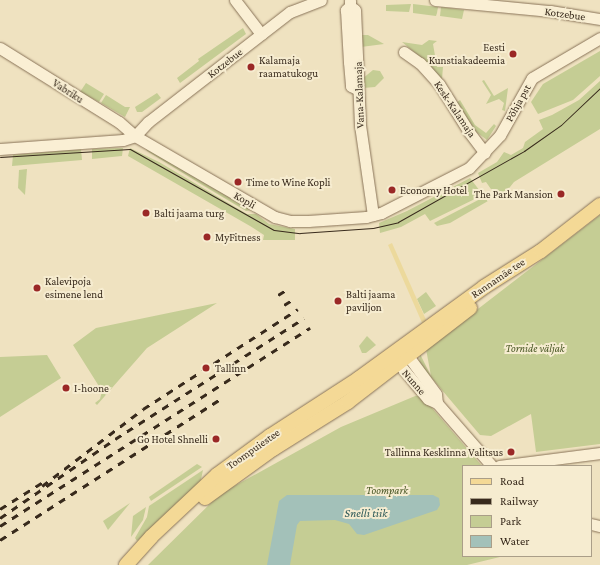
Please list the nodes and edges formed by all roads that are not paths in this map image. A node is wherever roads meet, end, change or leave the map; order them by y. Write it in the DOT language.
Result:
graph roads {
  1 [pos="235,0"];
  2 [pos="435,0"];
  3 [pos="315,1"];
  4 [pos="350,3"];
  5 [pos="600,19"];
  6 [pos="261,34"];
  7 [pos="600,38"];
  8 [pos="0,48"];
  9 [pos="404,52"];
  10 [pos="135,136"];
  11 [pos="0,149"];
  12 [pos="485,153"];
  13 [pos="600,205"];
  14 [pos="600,211"];
  15 [pos="373,215"];
  16 [pos="401,358"];
  17 [pos="600,453"];
  18 [pos="491,465"];
  19 [pos="507,465"];
  20 [pos="126,565"];
  21 [pos="135,565"];
  1 -- 6 [label="street"];
  2 -- 5 [label="street, Kotzebue"];
  3 -- 6 [label="street, Kotzebue"];
  4 -- 15 [label="street, Vana-Kalamaja"];
  6 -- 10 [label="street, Kotzebue"];
  7 -- 12 [label="street, Põhja pst"];
  8 -- 10 [label="street, Vabriku"];
  9 -- 12 [label="street, Kesk-Kalamaja"];
  10 -- 11 [label="street"];
  10 -- 15 [label="street, Kopli"];
  12 -- 15 [label="street, Kopli"];
  13 -- 16 [label="main road, Rannamäe tee"];
  14 -- 16 [label="main road, Rannamäe tee"];
  16 -- 18 [label="street, Nunne"];
  16 -- 20 [label="main road, Toompuiestee"];
  16 -- 21 [label="main road, Toompuiestee"];
  17 -- 19 [label="street"];
}
